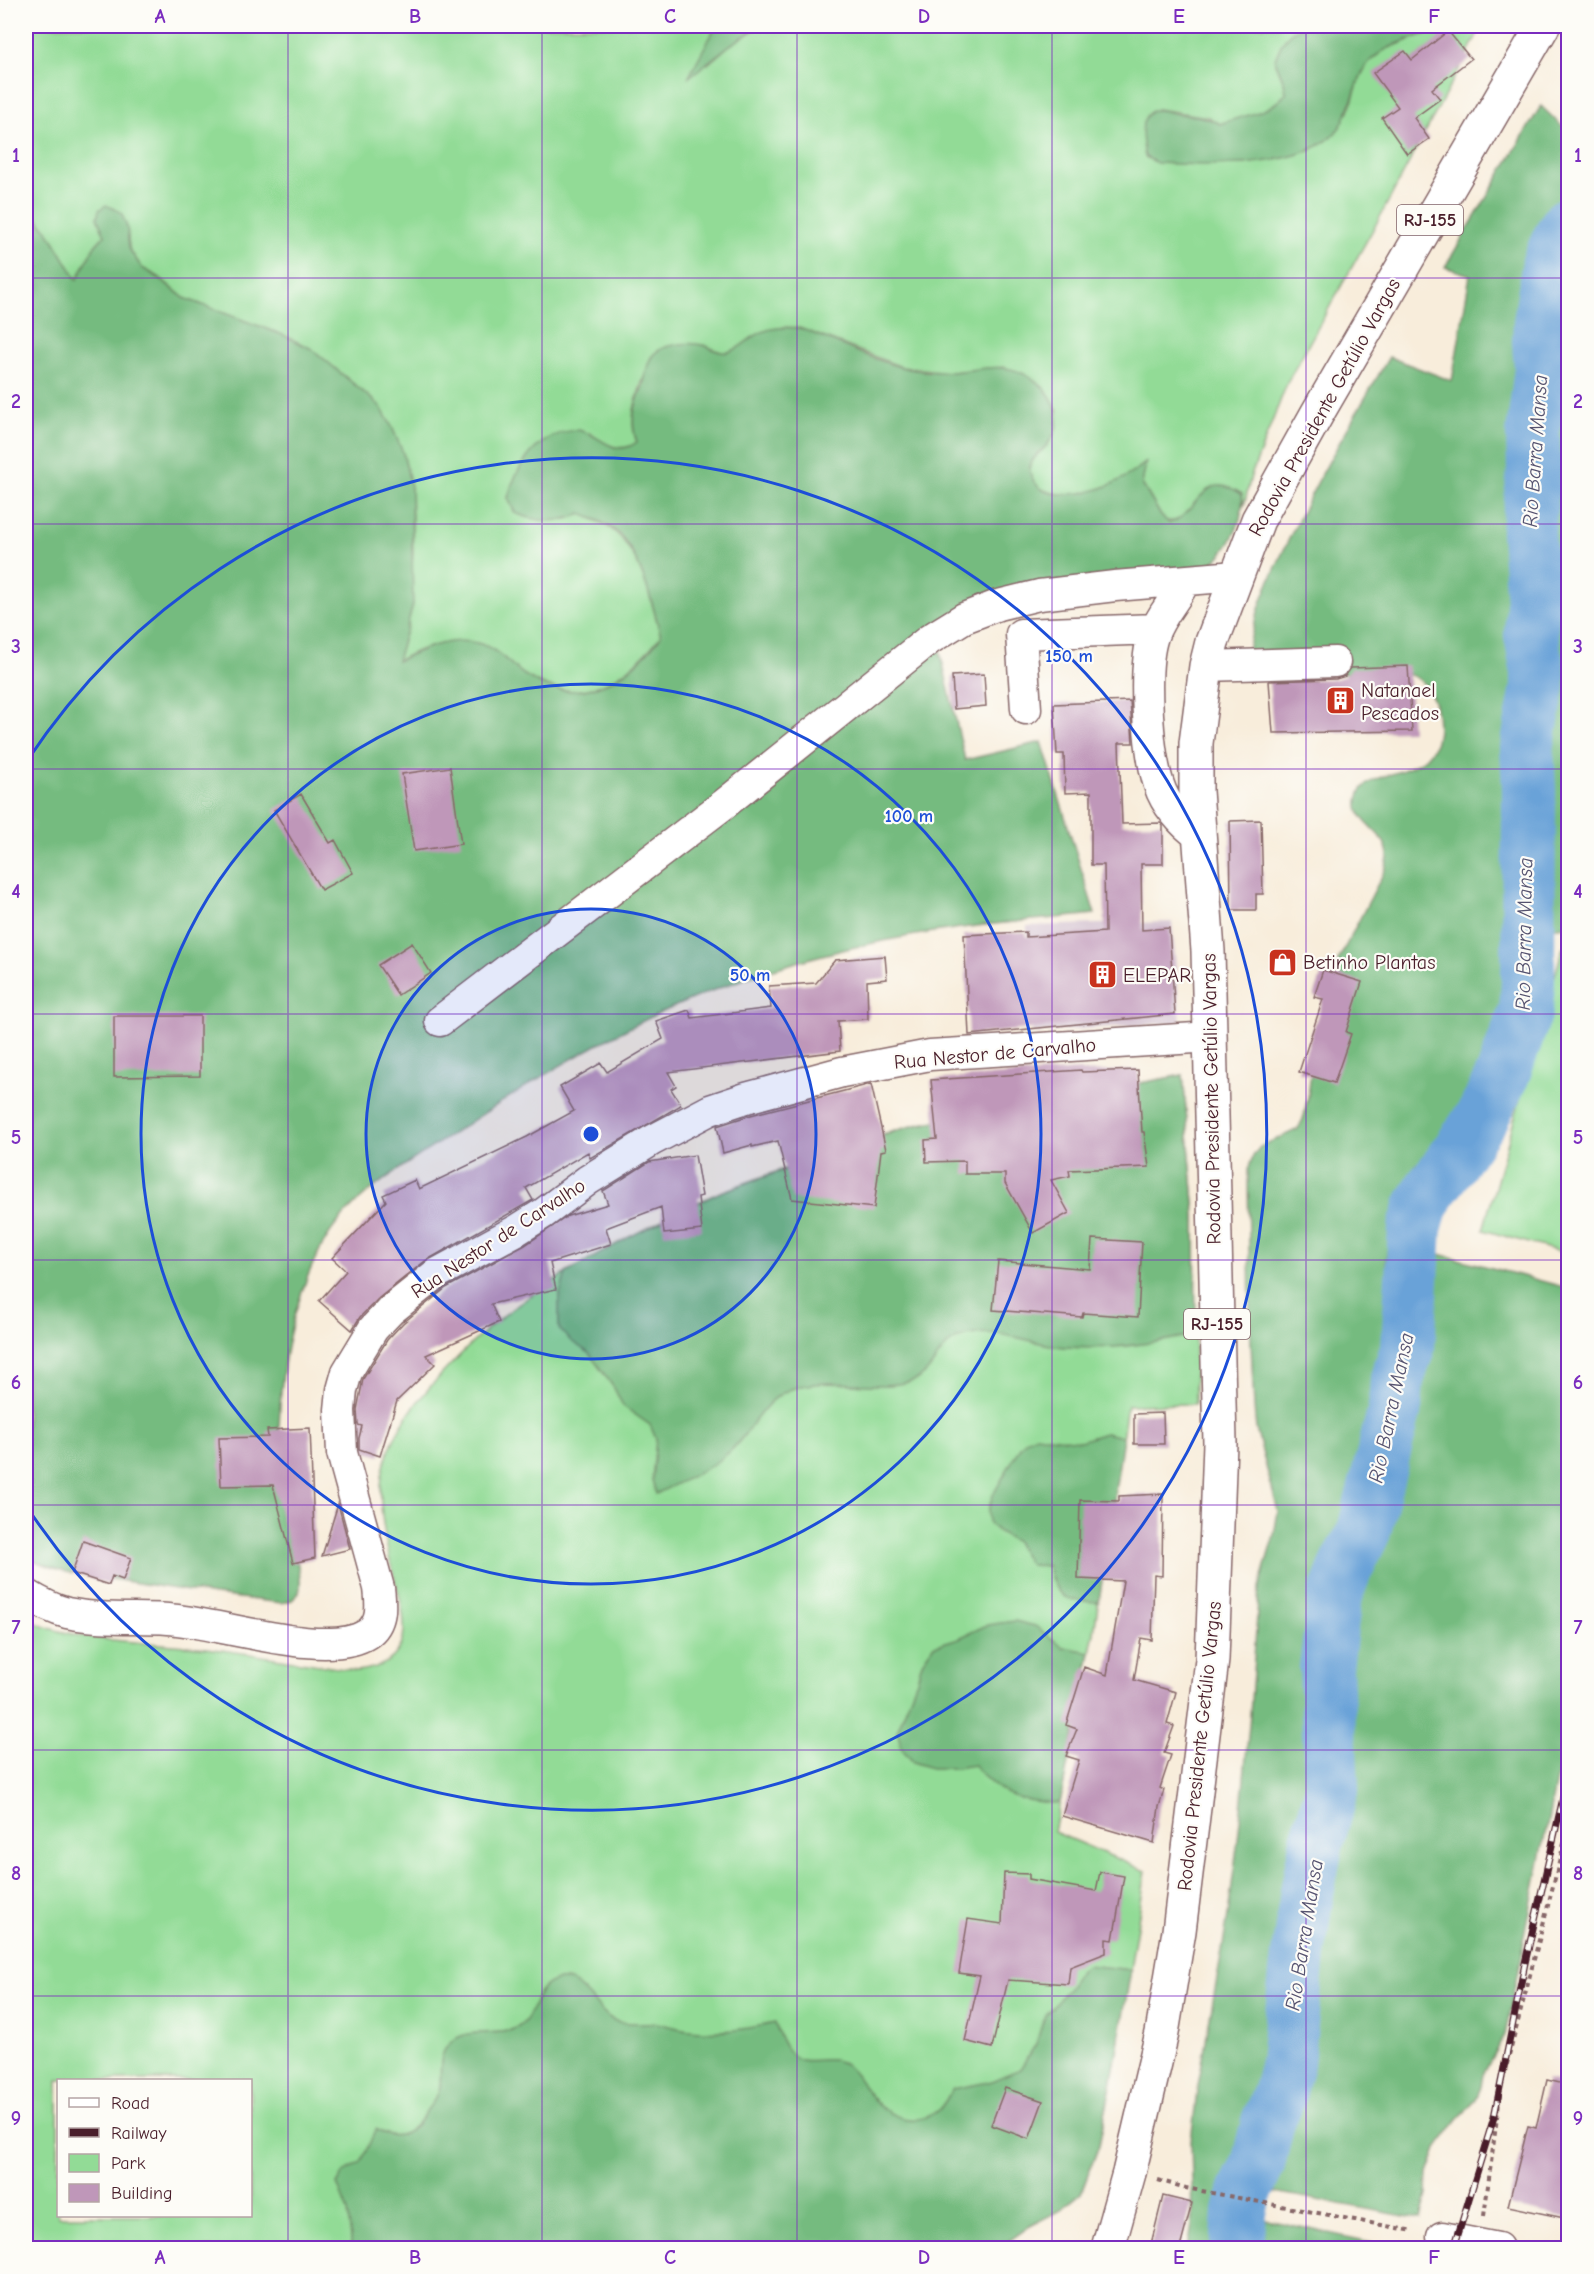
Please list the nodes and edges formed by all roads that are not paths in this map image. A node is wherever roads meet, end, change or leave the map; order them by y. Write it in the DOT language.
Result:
graph roads {
  1 [pos="1543,26"];
  2 [pos="1236,576"];
  3 [pos="1185,581"];
  4 [pos="1156,629"];
  5 [pos="1335,662"];
  6 [pos="1206,666"];
  7 [pos="1026,709"];
  8 [pos="1198,835"];
  9 [pos="440,1021"];
  10 [pos="1211,1037"];
  11 [pos="26,1594"];
  12 [pos="1442,2238"];
  13 [pos="1486,2247"];
  14 [pos="1108,2248"];
  1 -- 2 [label="main road, Rodovia Presidente Getúlio Vargas / RJ-155"];
  2 -- 3 [label="street"];
  2 -- 6 [label="main road, Rodovia Presidente Getúlio Vargas / RJ-155"];
  3 -- 4 [label="street"];
  3 -- 9 [label="street"];
  4 -- 7 [label="street"];
  4 -- 8 [label="street"];
  5 -- 6 [label="street"];
  6 -- 8 [label="main road, Rodovia Presidente Getúlio Vargas / RJ-155"];
  8 -- 10 [label="main road, Rodovia Presidente Getúlio Vargas / RJ-155"];
  10 -- 11 [label="street, Rua Nestor de Carvalho"];
  10 -- 14 [label="main road, Rodovia Presidente Getúlio Vargas / RJ-155"];
  12 -- 13 [label="street"];
}
